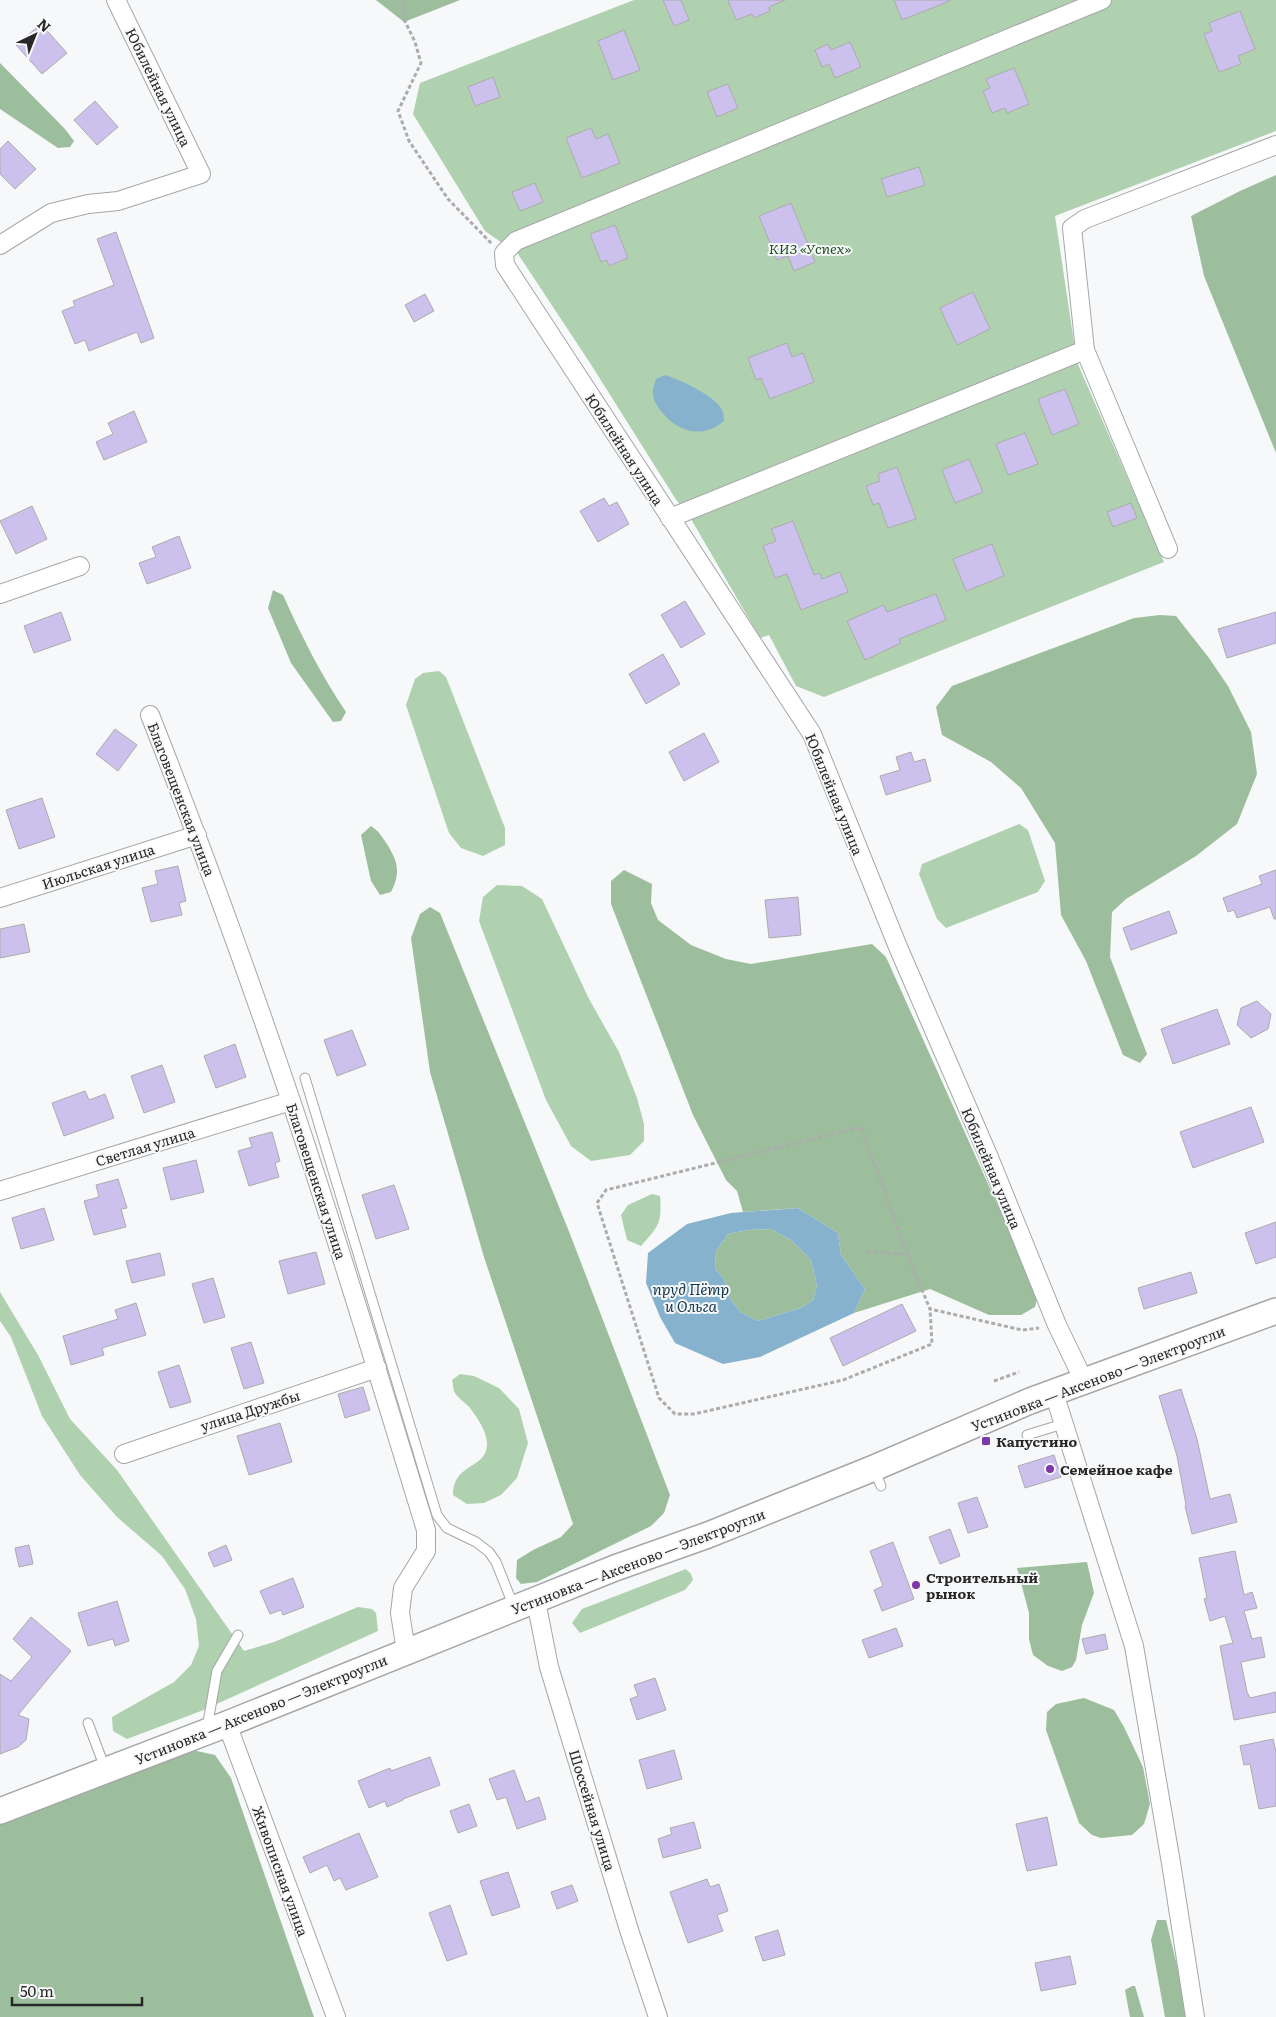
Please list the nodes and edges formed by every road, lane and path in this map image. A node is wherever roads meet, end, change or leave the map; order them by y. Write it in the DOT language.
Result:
graph roads {
  1 [pos="116,0"];
  2 [pos="405,0"];
  3 [pos="1102,0"];
  4 [pos="1276,145"];
  5 [pos="0,245"];
  6 [pos="504,253"];
  7 [pos="1085,350"];
  8 [pos="670,518"];
  9 [pos="1168,549"];
  10 [pos="80,566"];
  11 [pos="0,594"];
  12 [pos="150,715"];
  13 [pos="197,835"];
  14 [pos="0,898"];
  15 [pos="305,1078"];
  16 [pos="291,1100"];
  17 [pos="0,1191"];
  18 [pos="866,1252"];
  19 [pos="907,1254"];
  20 [pos="930,1309"];
  21 [pos="1276,1311"];
  22 [pos="1057,1325"];
  23 [pos="377,1368"];
  24 [pos="1019,1372"];
  25 [pos="994,1381"];
  26 [pos="1084,1381"];
  27 [pos="1054,1393"];
  28 [pos="1063,1424"];
  29 [pos="1027,1435"];
  30 [pos="124,1454"];
  31 [pos="526,1605"];
  32 [pos="238,1635"];
  33 [pos="406,1652"];
  34 [pos="88,1723"];
  35 [pos="216,1728"];
  36 [pos="106,1771"];
  37 [pos="0,1811"];
  38 [pos="336,2017"];
  39 [pos="658,2017"];
  40 [pos="1195,2017"];
  1 -- 5 [label="street, Юбилейная улица"];
  2 -- 6 [label="path"];
  3 -- 6 [label="street"];
  4 -- 7 [label="street"];
  6 -- 8 [label="street, Юбилейная улица"];
  7 -- 8 [label="street"];
  7 -- 9 [label="street"];
  8 -- 22 [label="street, Юбилейная улица"];
  10 -- 11 [label="street"];
  12 -- 13 [label="street, Благовещенская улица"];
  13 -- 14 [label="street, Июльская улица"];
  13 -- 16 [label="street, Благовещенская улица"];
  15 -- 31 [label="lane"];
  16 -- 17 [label="street, Светлая улица"];
  16 -- 23 [label="street, Благовещенская улица"];
  18 -- 19 [label="path"];
  19 -- 20 [label="path"];
  19 -- 20 [label="path"];
  20 -- 22 [label="path"];
  21 -- 26 [label="main road, Устиновка — Аксеново — Электроугли"];
  22 -- 26 [label="street, Юбилейная улица"];
  23 -- 30 [label="street, улица Дружбы"];
  23 -- 33 [label="street, Благовещенская улица"];
  24 -- 25 [label="path"];
  26 -- 27 [label="main road, Устиновка — Аксеново — Электроугли"];
  27 -- 28 [label="street"];
  27 -- 31 [label="main road, Устиновка — Аксеново — Электроугли"];
  28 -- 29 [label="lane"];
  28 -- 40 [label="street"];
  31 -- 33 [label="main road, Устиновка — Аксеново — Электроугли"];
  31 -- 39 [label="street, Шоссейная улица"];
  32 -- 35 [label="lane"];
  33 -- 35 [label="main road, Устиновка — Аксеново — Электроугли"];
  34 -- 36 [label="lane"];
  35 -- 36 [label="main road, Устиновка — Аксеново — Электроугли"];
  35 -- 38 [label="street, Живописная улица"];
  36 -- 37 [label="main road, Устиновка — Аксеново — Электроугли"];
}
